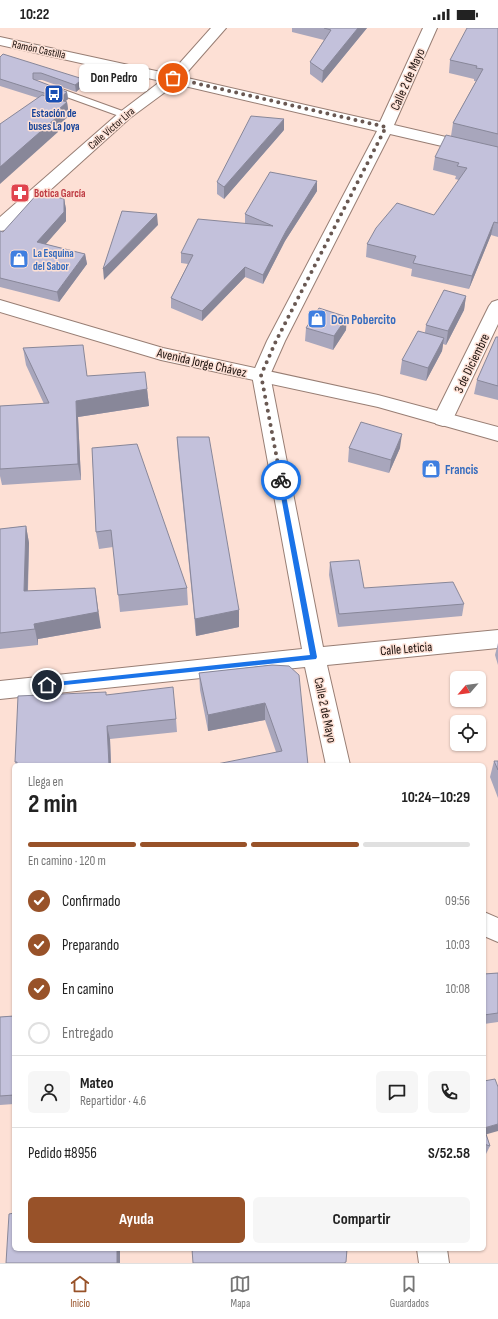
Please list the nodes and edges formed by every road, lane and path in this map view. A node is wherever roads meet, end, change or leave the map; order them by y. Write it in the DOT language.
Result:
graph roads {
  1 [pos="219,28"];
  2 [pos="430,28"];
  3 [pos="0,41"];
  4 [pos="173,78"];
  5 [pos="45,86"];
  6 [pos="125,115"];
  7 [pos="386,127"];
  8 [pos="498,154"];
  9 [pos="0,226"];
  10 [pos="0,306"];
  11 [pos="498,306"];
  12 [pos="261,375"];
  13 [pos="443,419"];
  14 [pos="498,434"];
  15 [pos="498,639"];
  16 [pos="314,657"];
  17 [pos="0,690"];
  18 [pos="338,763"];
  19 [pos="486,925"];
  20 [pos="498,930"];
  21 [pos="432,1251"];
  22 [pos="434,1263"];
  1 -- 4 [label="street, Calle Víctor Lira"];
  2 -- 7 [label="street, Calle 2 de Mayo"];
  3 -- 4 [label="street, Ramón Castilla"];
  4 -- 6 [label="street, Calle Víctor Lira"];
  4 -- 7 [label="street, Ramón Castilla"];
  5 -- 6 [label="lane"];
  6 -- 9 [label="street, Calle Víctor Lira"];
  7 -- 8 [label="street, Ramón Castilla"];
  7 -- 12 [label="street, Calle 2 de Mayo"];
  10 -- 12 [label="street, Avenida Jorge Chávez"];
  11 -- 13 [label="street, 3 de Diciembre"];
  12 -- 13 [label="street, Avenida Jorge Chávez"];
  12 -- 16 [label="street, Calle 2 de Mayo"];
  13 -- 14 [label="street, Avenida Jorge Chávez"];
  15 -- 16 [label="street, Calle Leticia"];
  16 -- 17 [label="street, Calle Leticia"];
  16 -- 18 [label="street, Calle 2 de Mayo"];
  19 -- 20 [label="street"];
  21 -- 22 [label="street"];
}
